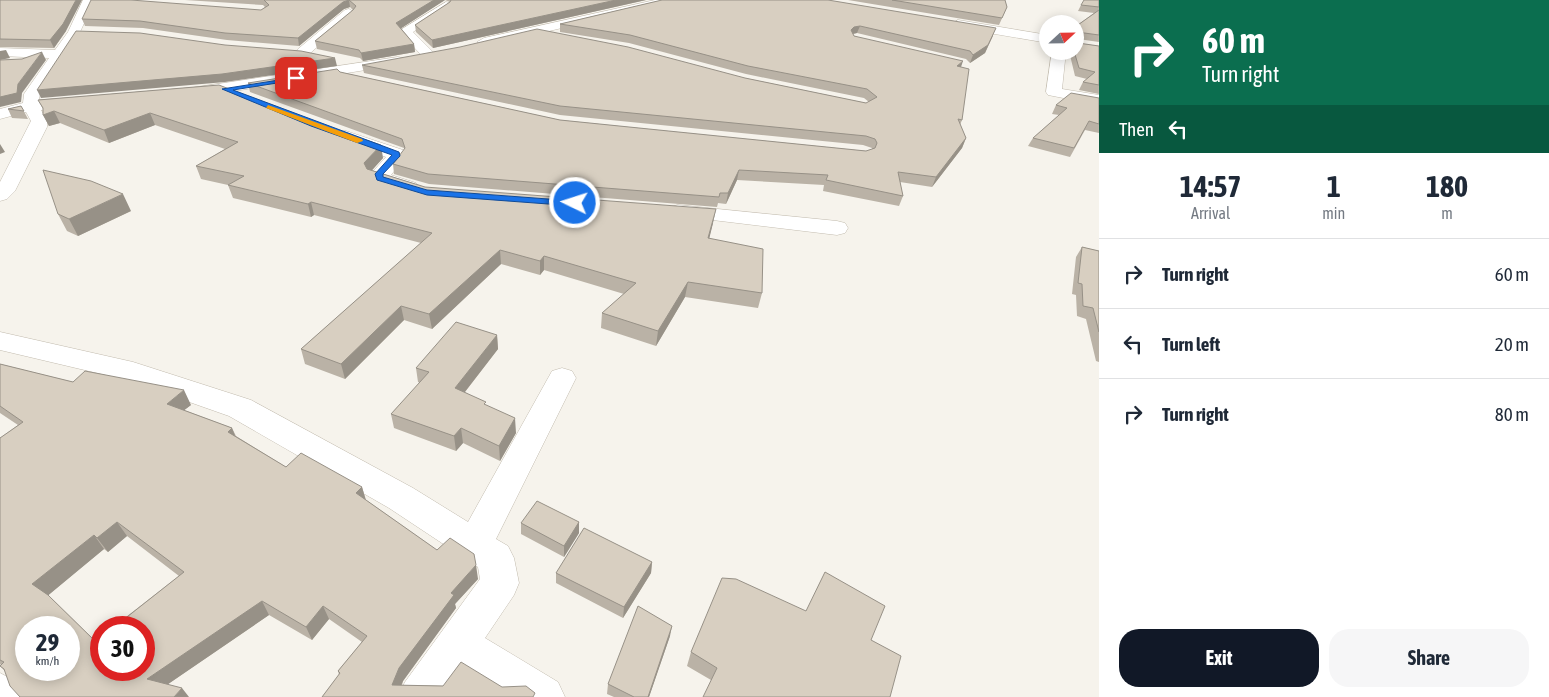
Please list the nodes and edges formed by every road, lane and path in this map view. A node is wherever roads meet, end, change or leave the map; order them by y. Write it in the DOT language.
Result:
graph roads {
  1 [pos="89,0"];
  2 [pos="670,0"];
  3 [pos="608,2"];
  4 [pos="446,4"];
  5 [pos="637,9"];
  6 [pos="349,13"];
  7 [pos="945,22"];
  8 [pos="74,32"];
  9 [pos="527,32"];
  10 [pos="94,33"];
  11 [pos="564,38"];
  12 [pos="1039,38"];
  13 [pos="470,46"];
  14 [pos="0,52"];
  15 [pos="445,52"];
  16 [pos="58,54"];
  17 [pos="429,55"];
  18 [pos="1058,60"];
  19 [pos="326,62"];
  20 [pos="377,82"];
  21 [pos="225,89"];
  22 [pos="180,94"];
  23 [pos="1099,100"];
  24 [pos="97,101"];
  25 [pos="260,104"];
  26 [pos="31,106"];
  27 [pos="0,114"];
  28 [pos="327,130"];
  29 [pos="427,192"];
  30 [pos="0,195"];
  31 [pos="661,209"];
  32 [pos="837,228"];
  33 [pos="0,341"];
  34 [pos="562,378"];
  35 [pos="474,545"];
  36 [pos="456,645"];
  37 [pos="420,697"];
  38 [pos="542,697"];
  1 -- 8 [label="street"];
  2 -- 5 [label="street"];
  3 -- 5 [label="street"];
  4 -- 17 [label="street"];
  5 -- 9 [label="street"];
  6 -- 19 [label="street"];
  7 -- 12 [label="street"];
  8 -- 10 [label="street"];
  8 -- 16 [label="street"];
  9 -- 11 [label="street"];
  9 -- 13 [label="street"];
  14 -- 16 [label="street"];
  15 -- 17 [label="street"];
  16 -- 26 [label="street"];
  17 -- 19 [label="street"];
  18 -- 23 [label="street"];
  19 -- 20 [label="street"];
  19 -- 21 [label="street"];
  21 -- 22 [label="street"];
  21 -- 25 [label="street"];
  24 -- 26 [label="street"];
  26 -- 27 [label="street"];
  26 -- 30 [label="street"];
  28 -- 29 [label="street"];
  31 -- 32 [label="street"];
  33 -- 35 [label="street"];
  34 -- 35 [label="street"];
  35 -- 36 [label="street"];
  36 -- 37 [label="street"];
  36 -- 38 [label="street"];
}
